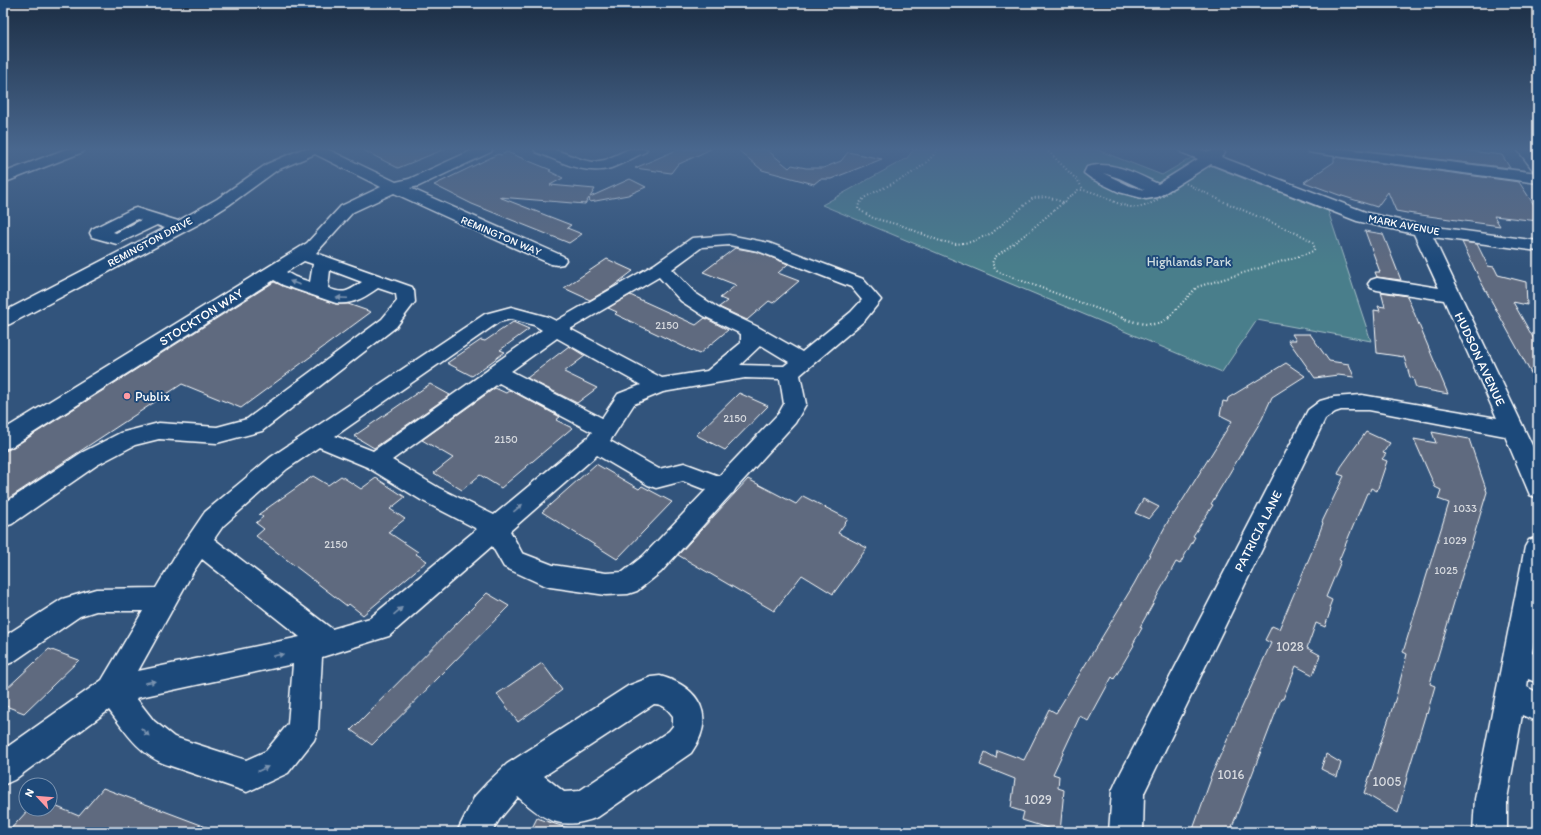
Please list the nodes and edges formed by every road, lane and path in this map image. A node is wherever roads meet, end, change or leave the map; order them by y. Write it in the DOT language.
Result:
graph roads {
  1 [pos="243,188"];
  2 [pos="391,188"];
  3 [pos="395,188"];
  4 [pos="883,188"];
  5 [pos="1161,188"];
  6 [pos="1173,188"];
  7 [pos="1195,188"];
  8 [pos="1288,188"];
  9 [pos="1083,189"];
  10 [pos="1158,190"];
  11 [pos="1063,202"];
  12 [pos="154,220"];
  13 [pos="178,227"];
  14 [pos="1421,230"];
  15 [pos="1538,246"];
  16 [pos="302,254"];
  17 [pos="557,260"];
  18 [pos="322,261"];
  19 [pos="661,268"];
  20 [pos="274,272"];
  21 [pos="376,281"];
  22 [pos="1377,284"];
  23 [pos="318,291"];
  24 [pos="1451,296"];
  25 [pos="3,320"];
  26 [pos="556,329"];
  27 [pos="751,331"];
  28 [pos="796,367"];
  29 [pos="498,373"];
  30 [pos="715,375"];
  31 [pos="659,386"];
  32 [pos="1512,429"];
  33 [pos="317,437"];
  34 [pos="601,437"];
  35 [pos="3,441"];
  36 [pos="376,461"];
  37 [pos="725,487"];
  38 [pos="1538,489"];
  39 [pos="3,517"];
  40 [pos="495,528"];
  41 [pos="199,542"];
  42 [pos="1538,547"];
  43 [pos="165,598"];
  44 [pos="318,646"];
  45 [pos="3,653"];
  46 [pos="1527,665"];
  47 [pos="112,690"];
  48 [pos="1510,694"];
  49 [pos="1538,708"];
  50 [pos="3,769"];
  51 [pos="518,775"];
  52 [pos="474,832"];
  53 [pos="1126,832"];
  54 [pos="1490,832"];
  1 -- 13 [label="street, REMINGTON DRIVE"];
  2 -- 16 [label="street, STOCKTON WAY"];
  3 -- 17 [label="street, REMINGTON WAY"];
  4 -- 11 [label="path"];
  5 -- 10 [label="street"];
  6 -- 9 [label="path"];
  7 -- 11 [label="path"];
  8 -- 14 [label="street, MARK AVENUE"];
  9 -- 11 [label="path"];
  12 -- 13 [label="street"];
  13 -- 25 [label="street, REMINGTON DRIVE"];
  14 -- 15 [label="street, MARK AVENUE"];
  14 -- 24 [label="street, HUDSON AVENUE"];
  16 -- 18 [label="street"];
  16 -- 20 [label="street, STOCKTON WAY"];
  18 -- 21 [label="street"];
  18 -- 23 [label="street"];
  19 -- 26 [label="street"];
  19 -- 27 [label="street"];
  19 -- 28 [label="street"];
  23 -- 20 [label="street, one-way"];
  20 -- 35 [label="street, STOCKTON WAY"];
  21 -- 23 [label="street, one-way"];
  21 -- 39 [label="street"];
  22 -- 24 [label="street"];
  24 -- 32 [label="street, HUDSON AVENUE"];
  26 -- 29 [label="street"];
  26 -- 31 [label="street"];
  26 -- 33 [label="street"];
  27 -- 28 [label="street"];
  27 -- 30 [label="street"];
  28 -- 30 [label="street"];
  28 -- 37 [label="street"];
  29 -- 34 [label="street"];
  29 -- 36 [label="street"];
  30 -- 31 [label="street"];
  31 -- 34 [label="street"];
  32 -- 38 [label="street, HUDSON AVENUE"];
  32 -- 53 [label="street, PATRICIA LANE"];
  33 -- 36 [label="street"];
  33 -- 41 [label="street"];
  34 -- 37 [label="street"];
  40 -- 34 [label="street, one-way"];
  36 -- 40 [label="street"];
  37 -- 40 [label="street"];
  44 -- 40 [label="street, one-way"];
  41 -- 43 [label="street"];
  41 -- 44 [label="street"];
  42 -- 46 [label="street"];
  43 -- 45 [label="street"];
  43 -- 47 [label="street"];
  47 -- 44 [label="street, one-way"];
  47 -- 44 [label="street, one-way"];
  46 -- 48 [label="street"];
  47 -- 50 [label="street"];
  48 -- 49 [label="street"];
  48 -- 54 [label="street"];
  51 -- 51 [label="street"];
  51 -- 52 [label="street"];
}
